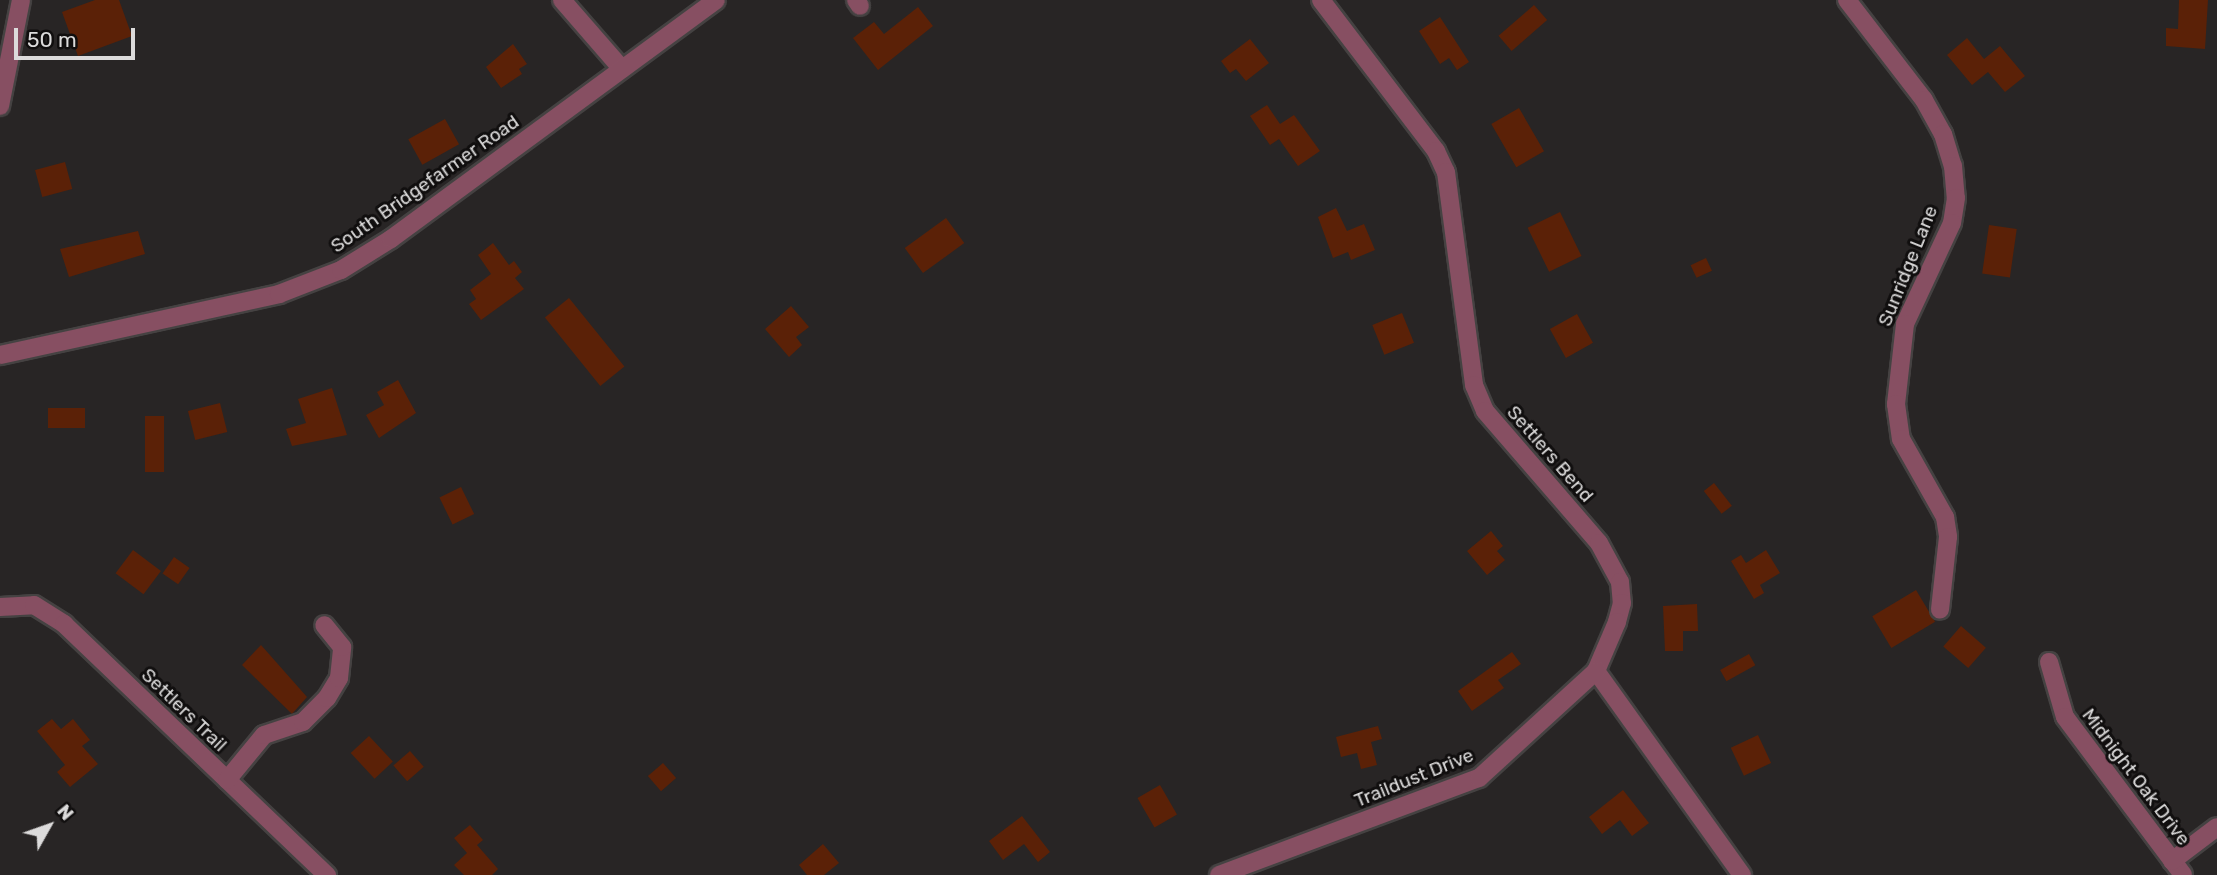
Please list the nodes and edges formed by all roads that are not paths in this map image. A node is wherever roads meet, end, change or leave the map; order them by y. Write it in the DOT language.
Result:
graph roads {
  1 [pos="21,0"];
  2 [pos="562,0"];
  3 [pos="716,0"];
  4 [pos="1321,0"];
  5 [pos="1847,0"];
  6 [pos="622,69"];
  7 [pos="0,106"];
  8 [pos="0,355"];
  9 [pos="0,607"];
  10 [pos="1940,610"];
  11 [pos="324,625"];
  12 [pos="2049,662"];
  13 [pos="1596,671"];
  14 [pos="227,780"];
  15 [pos="2217,827"];
  16 [pos="2178,868"];
  17 [pos="327,875"];
  18 [pos="1219,875"];
  19 [pos="1742,875"];
  1 -- 7 [label="street"];
  2 -- 6 [label="street"];
  3 -- 6 [label="street, South Bridgefarmer Road"];
  4 -- 13 [label="street, Settlers Bend"];
  5 -- 10 [label="street, Sunridge Lane"];
  6 -- 8 [label="street, South Bridgefarmer Road"];
  9 -- 14 [label="street, Settlers Trail"];
  11 -- 14 [label="street"];
  12 -- 16 [label="street, Midnight Oak Drive"];
  13 -- 18 [label="street, Traildust Drive"];
  13 -- 19 [label="street"];
  14 -- 17 [label="street, Settlers Trail"];
  15 -- 16 [label="street"];
}
